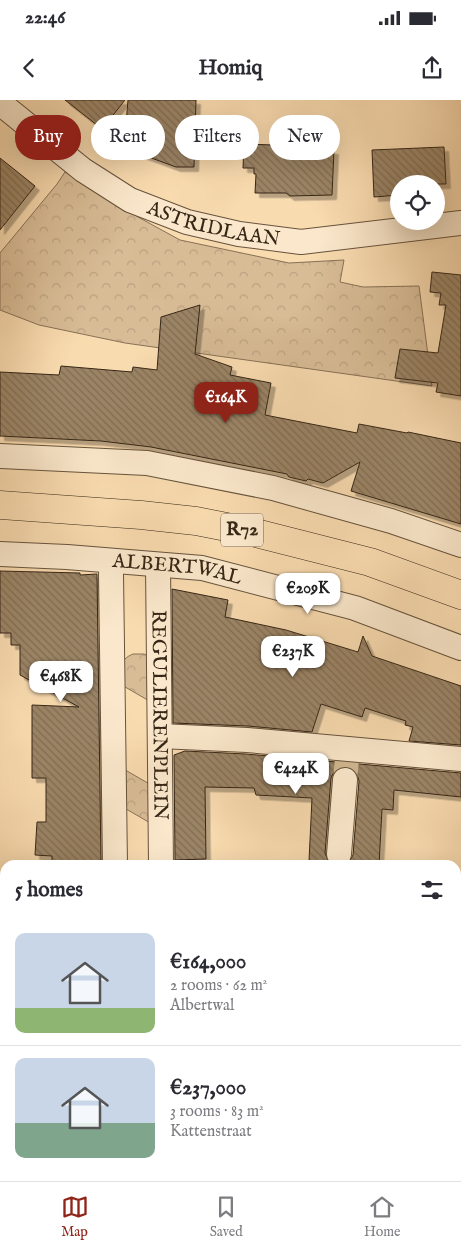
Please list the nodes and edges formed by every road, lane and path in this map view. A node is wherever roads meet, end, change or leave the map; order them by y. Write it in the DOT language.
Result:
graph roads {
  1 [pos="0,103"];
  2 [pos="461,223"];
  3 [pos="0,456"];
  4 [pos="0,505"];
  5 [pos="461,545"];
  6 [pos="0,554"];
  7 [pos="112,561"];
  8 [pos="158,565"];
  9 [pos="461,595"];
  10 [pos="461,648"];
  11 [pos="160,736"];
  12 [pos="461,759"];
  13 [pos="347,763"];
  14 [pos="339,854"];
  15 [pos="115,860"];
  16 [pos="161,860"];
  1 -- 2 [label="street, ASTRIDLAAN"];
  3 -- 5 [label="street"];
  4 -- 9 [label="main road, R72"];
  6 -- 7 [label="street, ALBERTWAL"];
  7 -- 8 [label="street, ALBERTWAL"];
  7 -- 15 [label="street"];
  8 -- 10 [label="street, ALBERTWAL"];
  8 -- 11 [label="street, REGULIERENPLEIN"];
  11 -- 13 [label="street"];
  11 -- 16 [label="street, REGULIERENPLEIN"];
  12 -- 13 [label="street"];
  13 -- 14 [label="street"];
}
